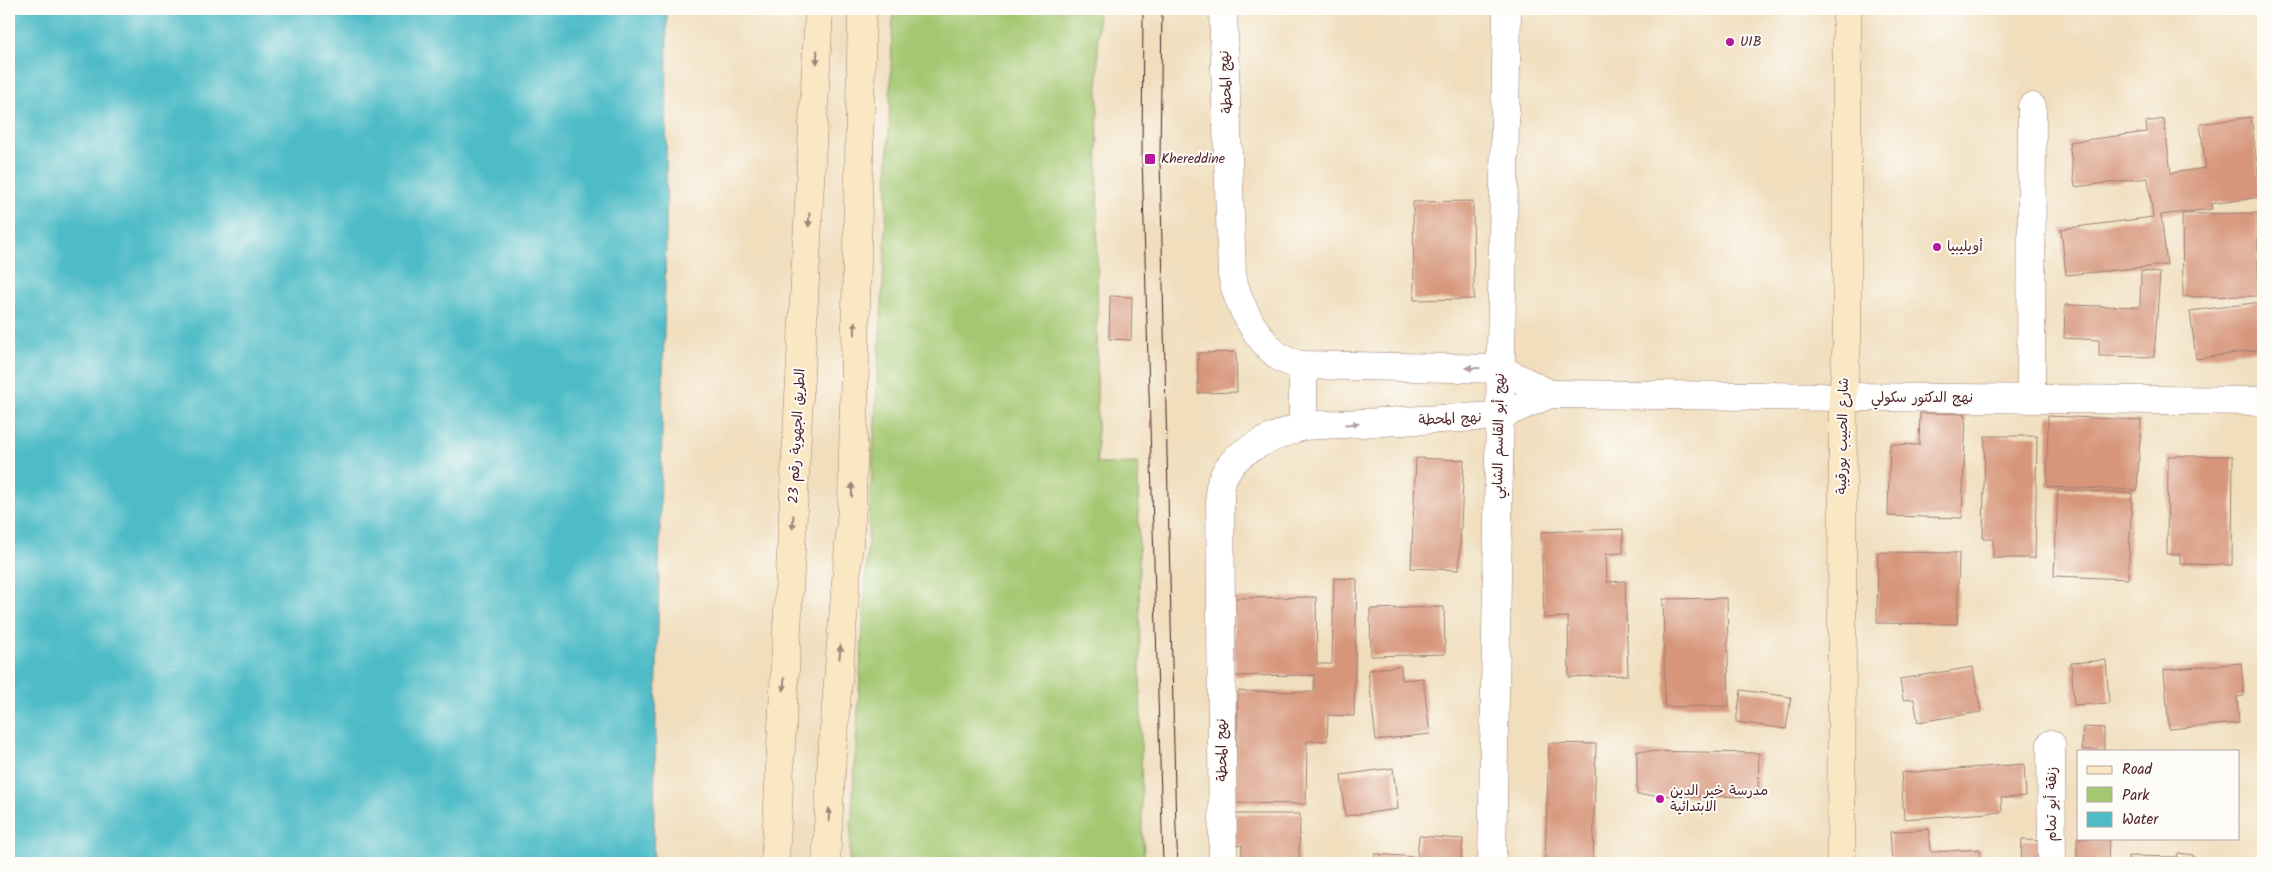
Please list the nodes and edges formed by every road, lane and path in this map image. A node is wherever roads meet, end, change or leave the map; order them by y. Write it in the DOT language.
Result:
graph roads {
  1 [pos="819,9"];
  2 [pos="862,9"];
  3 [pos="1222,9"];
  4 [pos="1507,9"];
  5 [pos="1847,9"];
  6 [pos="2032,107"];
  7 [pos="1303,365"];
  8 [pos="1500,368"];
  9 [pos="1550,394"];
  10 [pos="1843,397"];
  11 [pos="2031,399"];
  12 [pos="2263,401"];
  13 [pos="1499,416"];
  14 [pos="1303,426"];
  15 [pos="2051,744"];
  16 [pos="776,863"];
  17 [pos="826,863"];
  18 [pos="1223,863"];
  19 [pos="1492,863"];
  20 [pos="1841,863"];
  21 [pos="2052,863"];
  1 -- 16 [label="main road, الطريق الجهوية رقم 23, one-way"];
  17 -- 2 [label="main road, one-way"];
  3 -- 7 [label="street, نهج المحطة"];
  4 -- 8 [label="street, نهج أبو القاسم الشابي"];
  5 -- 10 [label="main road, شارع الحبيب بورقيبة"];
  6 -- 11 [label="street"];
  8 -- 7 [label="street, نهج المحطة, one-way"];
  7 -- 14 [label="street"];
  8 -- 9 [label="street, نهج المحطة"];
  8 -- 13 [label="street, نهج أبو القاسم الشابي"];
  9 -- 10 [label="street, نهج الدكتور سكولي"];
  9 -- 13 [label="street, نهج المحطة"];
  10 -- 11 [label="street, نهج الدكتور سكولي"];
  10 -- 20 [label="main road, شارع الحبيب بورقيبة"];
  11 -- 12 [label="street, نهج الدكتور سكولي"];
  14 -- 13 [label="street, نهج المحطة, one-way"];
  13 -- 19 [label="street, نهج أبو القاسم الشابي"];
  14 -- 18 [label="street, نهج المحطة"];
  15 -- 21 [label="street, زنقة أبو تمام"];
}
